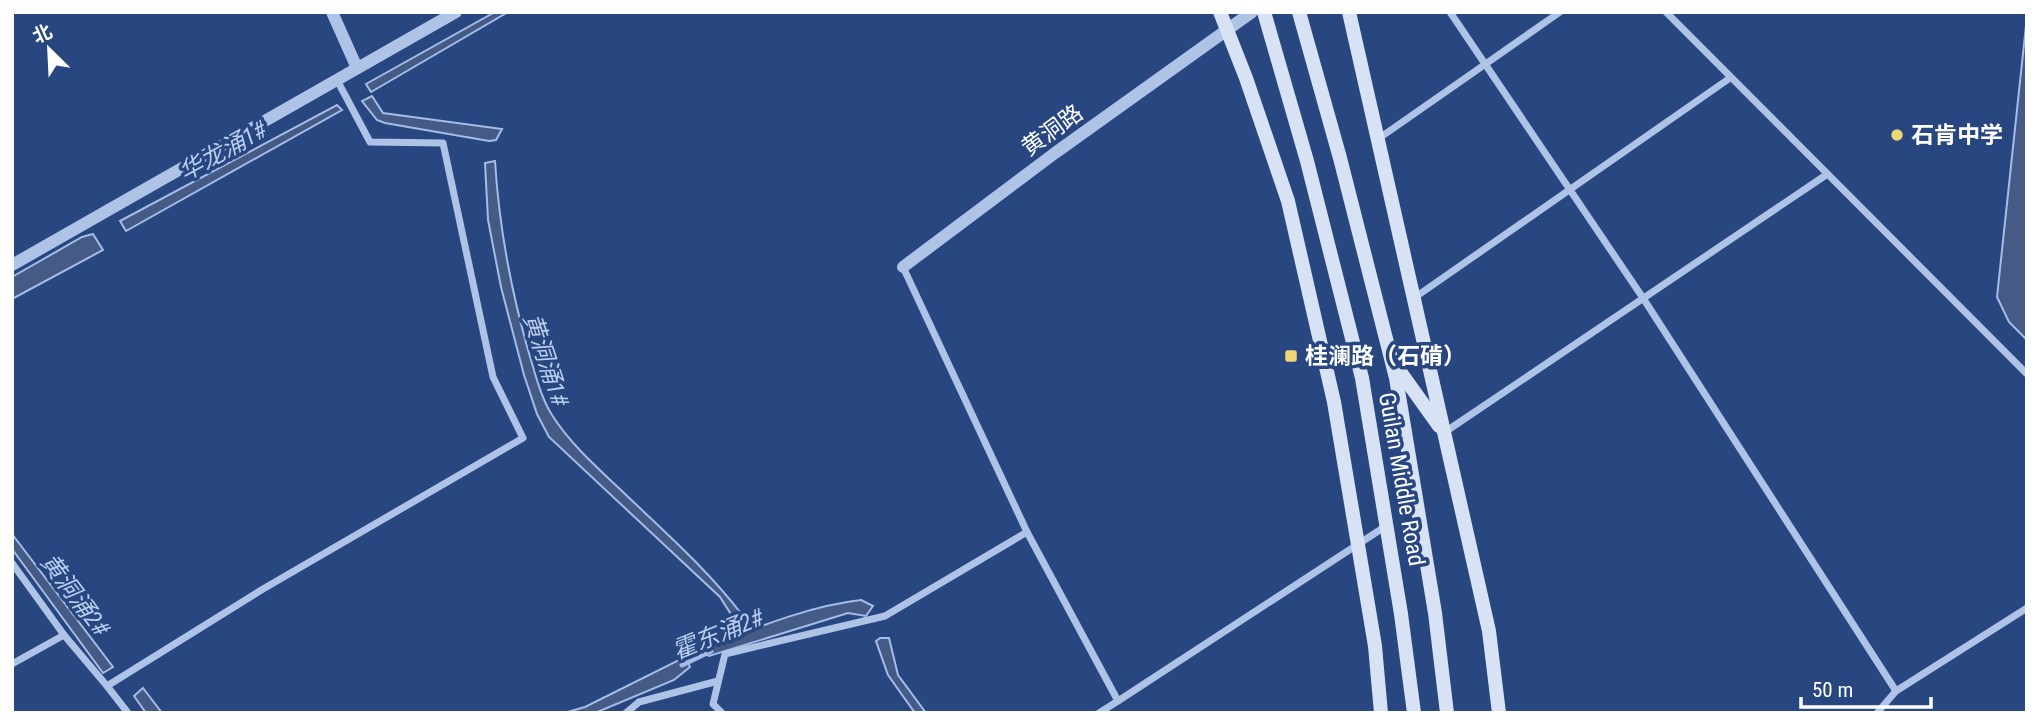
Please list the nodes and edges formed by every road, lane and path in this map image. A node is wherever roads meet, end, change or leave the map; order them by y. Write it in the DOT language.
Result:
graph roads {
  1 [pos="332,12"];
  2 [pos="456,12"];
  3 [pos="1220,12"];
  4 [pos="1252,12"];
  5 [pos="1264,12"];
  6 [pos="1299,12"];
  7 [pos="1349,12"];
  8 [pos="1450,12"];
  9 [pos="1560,12"];
  10 [pos="1666,12"];
  11 [pos="1227,30"];
  12 [pos="1485,65"];
  13 [pos="357,68"];
  14 [pos="1730,78"];
  15 [pos="337,80"];
  16 [pos="1378,140"];
  17 [pos="1826,175"];
  18 [pos="1569,190"];
  19 [pos="12,265"];
  20 [pos="904,267"];
  21 [pos="1414,298"];
  22 [pos="1643,298"];
  23 [pos="1391,359"];
  24 [pos="2027,374"];
  25 [pos="1444,433"];
  26 [pos="1387,526"];
  27 [pos="1027,533"];
  28 [pos="1358,546"];
  29 [pos="12,562"];
  30 [pos="2027,608"];
  31 [pos="64,635"];
  32 [pos="12,664"];
  33 [pos="718,681"];
  34 [pos="107,686"];
  35 [pos="1896,691"];
  36 [pos="1118,701"];
  37 [pos="128,713"];
  38 [pos="626,713"];
  39 [pos="722,713"];
  40 [pos="1099,713"];
  41 [pos="1381,713"];
  42 [pos="1414,713"];
  43 [pos="1447,713"];
  44 [pos="1499,713"];
  45 [pos="1877,713"];
  1 -- 13 [label="street"];
  2 -- 13 [label="street"];
  3 -- 11 [label="main road"];
  4 -- 11 [label="street, 黄洞路"];
  5 -- 26 [label="main road, Guilan Middle Road"];
  6 -- 23 [label="main road, Guilan Middle Road"];
  7 -- 16 [label="main road"];
  8 -- 12 [label="street"];
  9 -- 12 [label="street"];
  10 -- 14 [label="street"];
  11 -- 20 [label="street, 黄洞路"];
  11 -- 28 [label="main road"];
  12 -- 16 [label="street"];
  12 -- 18 [label="street"];
  13 -- 15 [label="street"];
  14 -- 17 [label="street"];
  14 -- 18 [label="street"];
  15 -- 19 [label="street"];
  15 -- 34 [label="street"];
  16 -- 21 [label="main road"];
  17 -- 22 [label="street"];
  17 -- 24 [label="street"];
  18 -- 21 [label="street"];
  18 -- 22 [label="street"];
  20 -- 27 [label="street"];
  21 -- 25 [label="main road"];
  22 -- 25 [label="street"];
  22 -- 35 [label="street"];
  23 -- 25 [label="main road"];
  23 -- 43 [label="main road, Guilan Middle Road"];
  25 -- 44 [label="main road"];
  26 -- 28 [label="street"];
  26 -- 42 [label="main road, Guilan Middle Road"];
  27 -- 33 [label="street"];
  27 -- 36 [label="street"];
  28 -- 36 [label="street"];
  28 -- 41 [label="main road"];
  29 -- 31 [label="street"];
  30 -- 35 [label="street"];
  31 -- 32 [label="street"];
  31 -- 34 [label="street"];
  33 -- 38 [label="street"];
  33 -- 39 [label="street"];
  34 -- 37 [label="street"];
  35 -- 45 [label="street"];
  36 -- 40 [label="street"];
}
